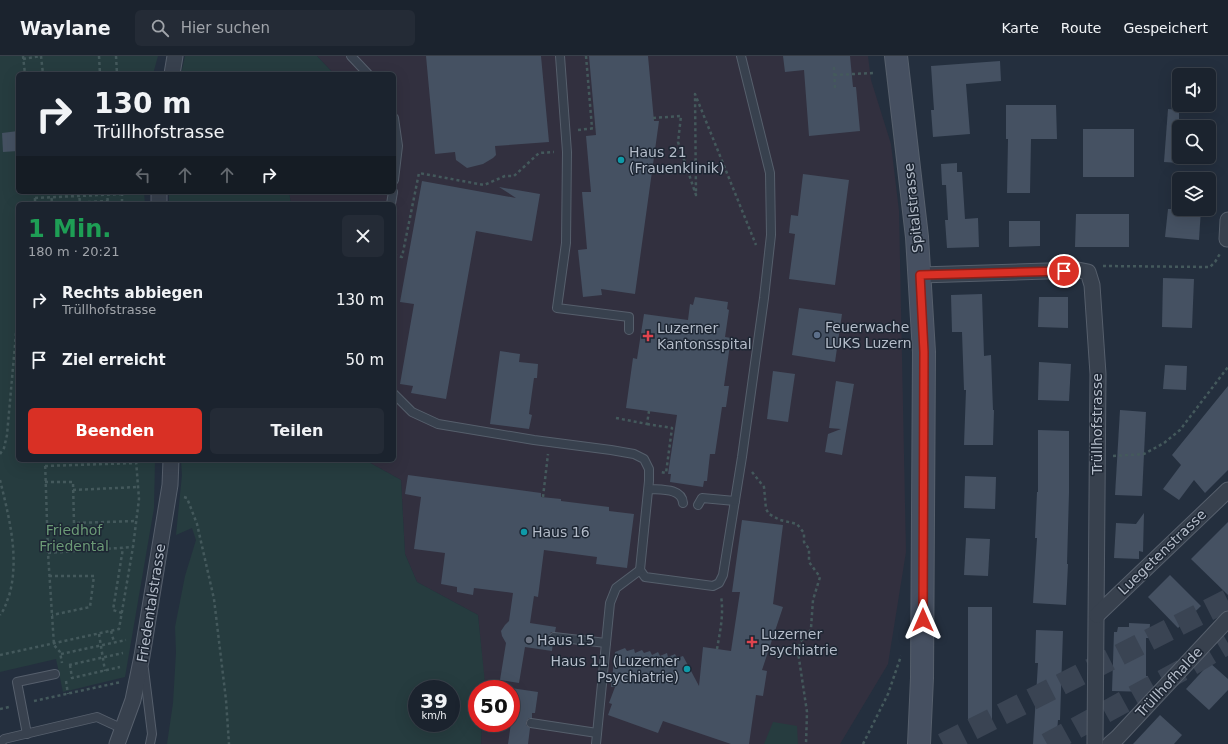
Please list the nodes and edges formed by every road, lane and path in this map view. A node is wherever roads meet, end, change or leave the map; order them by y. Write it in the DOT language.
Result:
graph roads {
  1 [pos="41,56"];
  2 [pos="99,56"];
  3 [pos="116,56"];
  4 [pos="175,56"];
  5 [pos="351,56"];
  6 [pos="560,56"];
  7 [pos="586,56"];
  8 [pos="741,56"];
  9 [pos="896,56"];
  10 [pos="23,57"];
  11 [pos="834,67"];
  12 [pos="25,72"];
  13 [pos="43,72"];
  14 [pos="100,72"];
  15 [pos="117,72"];
  16 [pos="172,72"];
  17 [pos="366,72"];
  18 [pos="873,73"];
  19 [pos="834,75"];
  20 [pos="835,89"];
  21 [pos="653,118"];
  22 [pos="566,131"];
  23 [pos="396,132"];
  24 [pos="567,152"];
  25 [pos="396,156"];
  26 [pos="35,194"];
  27 [pos="79,194"];
  28 [pos="52,197"];
  29 [pos="35,198"];
  30 [pos="35,202"];
  31 [pos="52,202"];
  32 [pos="1228,220"];
  33 [pos="1227,239"];
  34 [pos="396,256"];
  35 [pos="768,261"];
  36 [pos="1100,266"];
  37 [pos="920,275"];
  38 [pos="629,330"];
  39 [pos="16,333"];
  40 [pos="1228,367"];
  41 [pos="396,396"];
  42 [pos="649,411"];
  43 [pos="616,418"];
  44 [pos="647,424"];
  45 [pos="550,442"];
  46 [pos="0,454"];
  47 [pos="1096,457"];
  48 [pos="45,462"];
  49 [pos="136,462"];
  50 [pos="171,462"];
  51 [pos="45,466"];
  52 [pos="750,469"];
  53 [pos="649,470"];
  54 [pos="0,480"];
  55 [pos="45,482"];
  56 [pos="138,487"];
  57 [pos="73,490"];
  58 [pos="649,490"];
  59 [pos="1228,490"];
  60 [pos="169,494"];
  61 [pos="543,497"];
  62 [pos="735,501"];
  63 [pos="683,503"];
  64 [pos="698,505"];
  65 [pos="136,521"];
  66 [pos="133,547"];
  67 [pos="123,548"];
  68 [pos="48,553"];
  69 [pos="640,570"];
  70 [pos="49,576"];
  71 [pos="719,583"];
  72 [pos="122,613"];
  73 [pos="0,615"];
  74 [pos="52,615"];
  75 [pos="1097,615"];
  76 [pos="1228,619"];
  77 [pos="111,631"];
  78 [pos="99,634"];
  79 [pos="554,637"];
  80 [pos="126,640"];
  81 [pos="114,642"];
  82 [pos="606,643"];
  83 [pos="54,645"];
  84 [pos="101,645"];
  85 [pos="717,649"];
  86 [pos="903,651"];
  87 [pos="123,653"];
  88 [pos="61,654"];
  89 [pos="0,656"];
  90 [pos="142,656"];
  91 [pos="103,658"];
  92 [pos="70,665"];
  93 [pos="120,667"];
  94 [pos="105,671"];
  95 [pos="55,674"];
  96 [pos="122,682"];
  97 [pos="22,704"];
  98 [pos="0,709"];
  99 [pos="531,723"];
  100 [pos="123,729"];
  101 [pos="597,733"];
  102 [pos="27,734"];
  103 [pos="0,744"];
  104 [pos="117,744"];
  105 [pos="150,744"];
  106 [pos="229,744"];
  107 [pos="596,744"];
  108 [pos="806,744"];
  109 [pos="864,744"];
  110 [pos="919,744"];
  111 [pos="1095,744"];
  112 [pos="1110,744"];
  1 -- 10 [label="path"];
  1 -- 13 [label="path"];
  2 -- 14 [label="path"];
  3 -- 15 [label="path"];
  4 -- 16 [label="street"];
  5 -- 17 [label="lane"];
  6 -- 22 [label="lane"];
  7 -- 22 [label="path"];
  8 -- 35 [label="lane"];
  9 -- 37 [label="main road, Spitalstrasse"];
  10 -- 12 [label="path"];
  11 -- 19 [label="path"];
  18 -- 19 [label="path"];
  19 -- 20 [label="path"];
  21 -- 35 [label="path"];
  22 -- 24 [label="lane"];
  23 -- 25 [label="lane"];
  24 -- 34 [label="path"];
  24 -- 38 [label="lane"];
  26 -- 29 [label="path"];
  27 -- 28 [label="path"];
  28 -- 29 [label="path"];
  28 -- 31 [label="path"];
  29 -- 30 [label="path"];
  32 -- 33 [label="street"];
  33 -- 36 [label="path"];
  35 -- 62 [label="lane"];
  37 -- 47 [label="street, Trüllhofstrasse"];
  37 -- 110 [label="main road, Spitalstrasse"];
  39 -- 46 [label="path"];
  40 -- 47 [label="path"];
  41 -- 45 [label="lane"];
  42 -- 44 [label="path"];
  43 -- 44 [label="path"];
  44 -- 53 [label="path"];
  45 -- 53 [label="lane"];
  45 -- 61 [label="path"];
  47 -- 75 [label="street, Trüllhofstrasse"];
  48 -- 51 [label="path"];
  49 -- 51 [label="path"];
  49 -- 56 [label="path"];
  50 -- 60 [label="street, Friedentalstrasse"];
  51 -- 55 [label="path"];
  52 -- 108 [label="path"];
  53 -- 58 [label="lane"];
  54 -- 73 [label="path"];
  55 -- 57 [label="path"];
  55 -- 68 [label="path"];
  56 -- 57 [label="path"];
  56 -- 65 [label="path"];
  57 -- 65 [label="path"];
  58 -- 63 [label="lane"];
  58 -- 69 [label="lane"];
  59 -- 75 [label="street, Luegetenstrasse"];
  60 -- 90 [label="street, Friedentalstrasse"];
  60 -- 106 [label="path"];
  62 -- 64 [label="lane"];
  62 -- 71 [label="lane"];
  65 -- 66 [label="path"];
  66 -- 67 [label="path"];
  66 -- 72 [label="path"];
  67 -- 68 [label="path"];
  67 -- 72 [label="path"];
  68 -- 70 [label="path"];
  69 -- 71 [label="lane"];
  69 -- 82 [label="lane"];
  70 -- 74 [label="path"];
  70 -- 74 [label="path"];
  71 -- 85 [label="path"];
  72 -- 77 [label="path"];
  74 -- 83 [label="path"];
  75 -- 111 [label="street, Trüllhofstrasse"];
  76 -- 112 [label="street, Trüllhofhalde"];
  77 -- 78 [label="path"];
  77 -- 81 [label="path"];
  78 -- 83 [label="path"];
  78 -- 84 [label="path"];
  79 -- 82 [label="lane"];
  80 -- 81 [label="path"];
  81 -- 84 [label="path"];
  82 -- 101 [label="lane"];
  83 -- 88 [label="path"];
  83 -- 89 [label="path"];
  84 -- 88 [label="path"];
  84 -- 91 [label="path"];
  86 -- 109 [label="path"];
  87 -- 91 [label="path"];
  88 -- 92 [label="path"];
  90 -- 100 [label="street, Friedentalstrasse"];
  90 -- 105 [label="lane"];
  91 -- 92 [label="path"];
  91 -- 94 [label="path"];
  92 -- 94 [label="path"];
  93 -- 94 [label="path"];
  95 -- 97 [label="lane"];
  96 -- 97 [label="path"];
  97 -- 98 [label="path"];
  97 -- 102 [label="lane"];
  99 -- 101 [label="lane"];
  100 -- 102 [label="lane"];
  100 -- 104 [label="street, Friedentalstrasse"];
  101 -- 107 [label="lane"];
  102 -- 103 [label="lane"];
}
